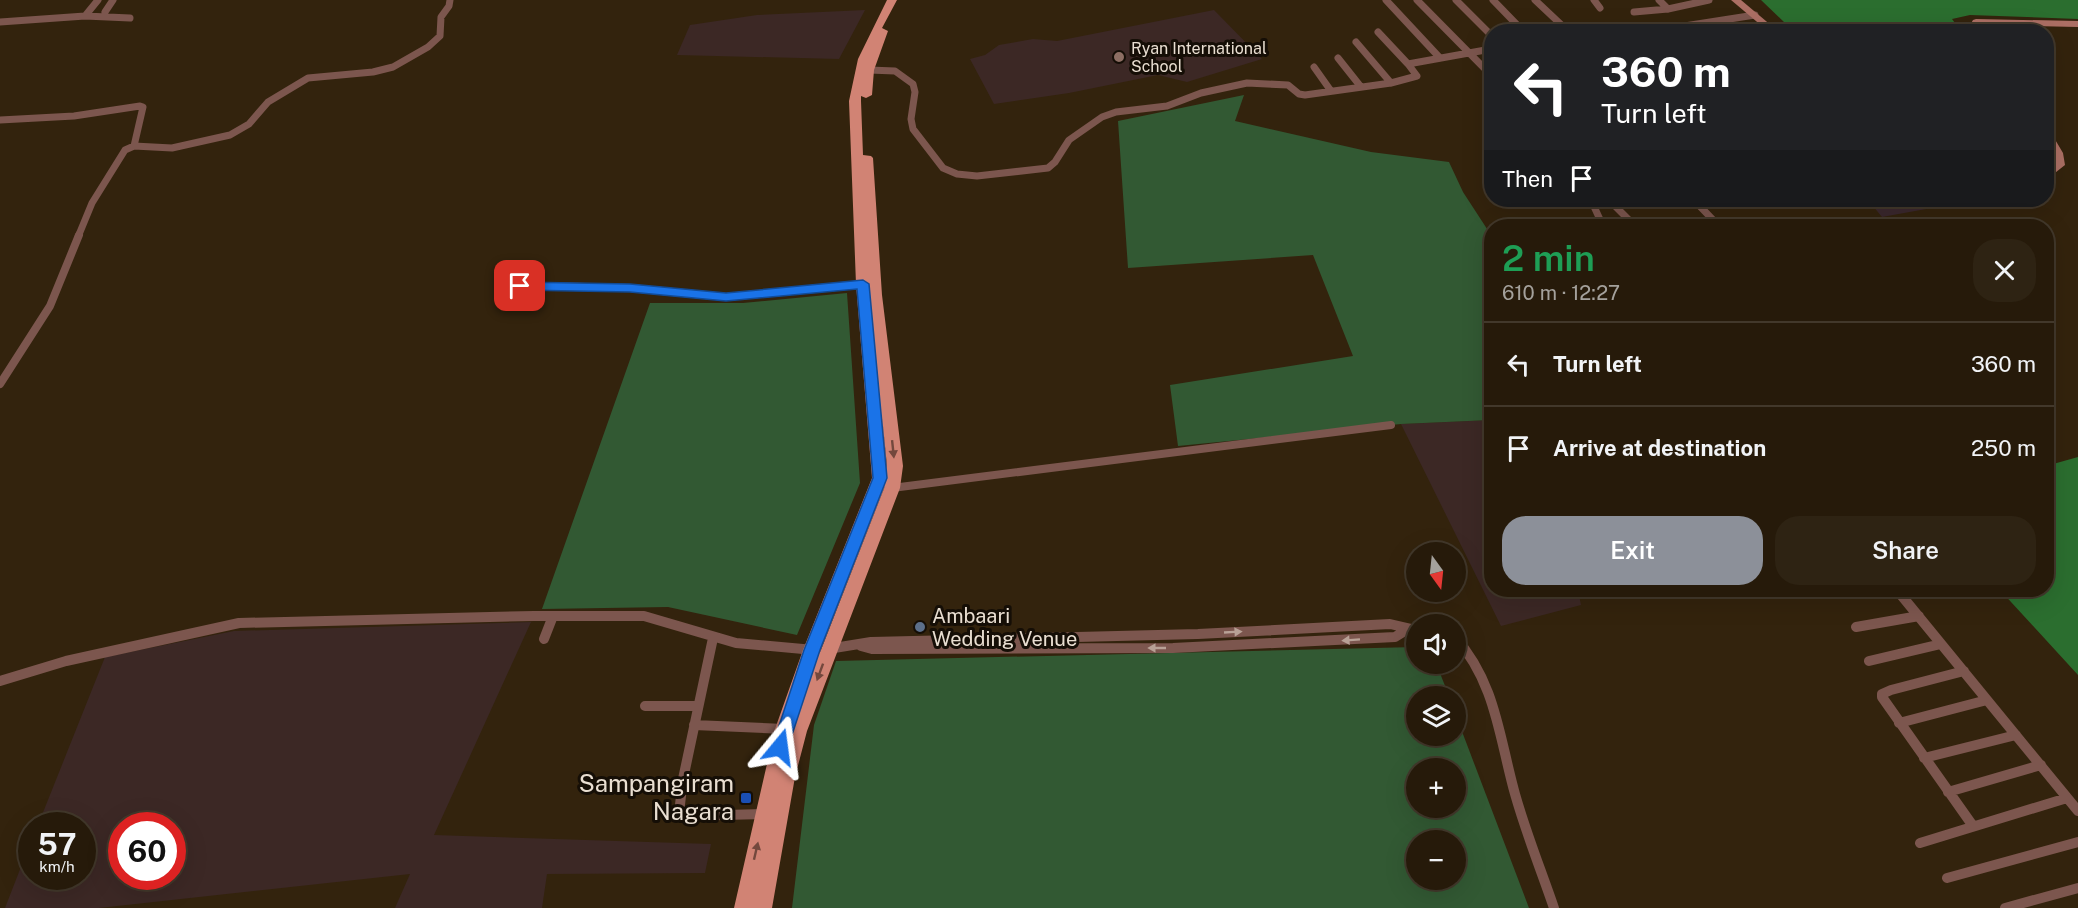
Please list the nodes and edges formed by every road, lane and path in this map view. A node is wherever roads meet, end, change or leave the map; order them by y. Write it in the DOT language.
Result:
graph roads {
  1 [pos="98,0"];
  2 [pos="114,0"];
  3 [pos="450,0"];
  4 [pos="892,0"];
  5 [pos="900,0"];
  6 [pos="1386,0"];
  7 [pos="1417,0"];
  8 [pos="1456,0"];
  9 [pos="1493,0"];
  10 [pos="1535,0"];
  11 [pos="1594,0"];
  12 [pos="1659,0"];
  13 [pos="1709,0"];
  14 [pos="1735,0"];
  15 [pos="1600,8"];
  16 [pos="1668,9"];
  17 [pos="105,12"];
  18 [pos="1634,12"];
  19 [pos="1755,15"];
  20 [pos="85,16"];
  21 [pos="130,18"];
  22 [pos="0,22"];
  23 [pos="1516,24"];
  24 [pos="1560,24"];
  25 [pos="1699,24"];
  26 [pos="1766,24"];
  27 [pos="1975,24"];
  28 [pos="2078,24"];
  29 [pos="1484,28"];
  30 [pos="1378,32"];
  31 [pos="1356,42"];
  32 [pos="1484,50"];
  33 [pos="1468,52"];
  34 [pos="1338,58"];
  35 [pos="1440,58"];
  36 [pos="1407,64"];
  37 [pos="1314,67"];
  38 [pos="1484,68"];
  39 [pos="869,70"];
  40 [pos="1391,83"];
  41 [pos="1360,87"];
  42 [pos="1331,91"];
  43 [pos="0,120"];
  44 [pos="134,146"];
  45 [pos="2054,146"];
  46 [pos="2054,170"];
  47 [pos="1616,207"];
  48 [pos="1701,207"];
  49 [pos="1628,219"];
  50 [pos="1713,219"];
  51 [pos="869,284"];
  52 [pos="501,285"];
  53 [pos="0,384"];
  54 [pos="1391,425"];
  55 [pos="892,488"];
  56 [pos="1903,597"];
  57 [pos="553,616"];
  58 [pos="1919,616"];
  59 [pos="1856,627"];
  60 [pos="1406,632"];
  61 [pos="713,638"];
  62 [pos="544,639"];
  63 [pos="1941,644"];
  64 [pos="1466,646"];
  65 [pos="828,649"];
  66 [pos="812,650"];
  67 [pos="1869,661"];
  68 [pos="1964,671"];
  69 [pos="0,681"];
  70 [pos="1987,700"];
  71 [pos="645,706"];
  72 [pos="698,706"];
  73 [pos="1899,723"];
  74 [pos="694,725"];
  75 [pos="784,729"];
  76 [pos="2016,735"];
  77 [pos="1924,758"];
  78 [pos="2041,765"];
  79 [pos="1948,792"];
  80 [pos="2067,798"];
  81 [pos="771,807"];
  82 [pos="2078,811"];
  83 [pos="1973,826"];
  84 [pos="2078,842"];
  85 [pos="1920,843"];
  86 [pos="1947,878"];
  87 [pos="2078,888"];
  88 [pos="744,908"];
  89 [pos="762,908"];
  90 [pos="1554,908"];
  91 [pos="2005,908"];
  1 -- 20 [label="street"];
  2 -- 17 [label="street"];
  3 -- 44 [label="street"];
  4 -- 51 [label="main road"];
  5 -- 39 [label="main road"];
  6 -- 35 [label="street"];
  7 -- 33 [label="street"];
  8 -- 29 [label="street"];
  9 -- 23 [label="street"];
  10 -- 24 [label="street"];
  11 -- 15 [label="street"];
  12 -- 16 [label="street"];
  13 -- 16 [label="street"];
  14 -- 19 [label="main road"];
  16 -- 18 [label="street"];
  19 -- 25 [label="street"];
  19 -- 26 [label="main road"];
  20 -- 21 [label="street"];
  20 -- 22 [label="street"];
  27 -- 28 [label="main road"];
  30 -- 36 [label="street"];
  31 -- 40 [label="street"];
  32 -- 33 [label="street"];
  33 -- 35 [label="street"];
  33 -- 38 [label="street"];
  34 -- 41 [label="street"];
  35 -- 36 [label="street"];
  36 -- 40 [label="street"];
  37 -- 42 [label="street"];
  39 -- 42 [label="street"];
  39 -- 51 [label="main road"];
  40 -- 41 [label="street"];
  41 -- 42 [label="street"];
  43 -- 44 [label="street"];
  44 -- 53 [label="street"];
  45 -- 46 [label="main road"];
  47 -- 49 [label="street"];
  48 -- 50 [label="street"];
  51 -- 52 [label="street"];
  51 -- 55 [label="main road, one-way"];
  51 -- 66 [label="main road"];
  54 -- 55 [label="street"];
  55 -- 65 [label="main road"];
  56 -- 58 [label="street"];
  57 -- 61 [label="street"];
  57 -- 62 [label="street"];
  57 -- 69 [label="street"];
  58 -- 59 [label="street"];
  58 -- 63 [label="street"];
  60 -- 65 [label="street"];
  61 -- 66 [label="street"];
  61 -- 72 [label="street"];
  63 -- 67 [label="street"];
  63 -- 68 [label="street"];
  64 -- 90 [label="street"];
  65 -- 66 [label="street"];
  65 -- 81 [label="main road, one-way"];
  66 -- 75 [label="main road"];
  68 -- 70 [label="street"];
  68 -- 73 [label="street"];
  70 -- 73 [label="street"];
  70 -- 76 [label="street"];
  71 -- 72 [label="street"];
  72 -- 74 [label="street"];
  73 -- 77 [label="street"];
  74 -- 75 [label="street"];
  74 -- 81 [label="street"];
  75 -- 81 [label="main road"];
  76 -- 77 [label="street"];
  76 -- 78 [label="street"];
  77 -- 79 [label="street"];
  78 -- 79 [label="street"];
  78 -- 80 [label="street"];
  79 -- 83 [label="street"];
  80 -- 82 [label="street"];
  80 -- 83 [label="street"];
  88 -- 81 [label="main road, one-way"];
  81 -- 89 [label="main road"];
  83 -- 85 [label="street"];
  84 -- 86 [label="street"];
  87 -- 91 [label="street"];
}
